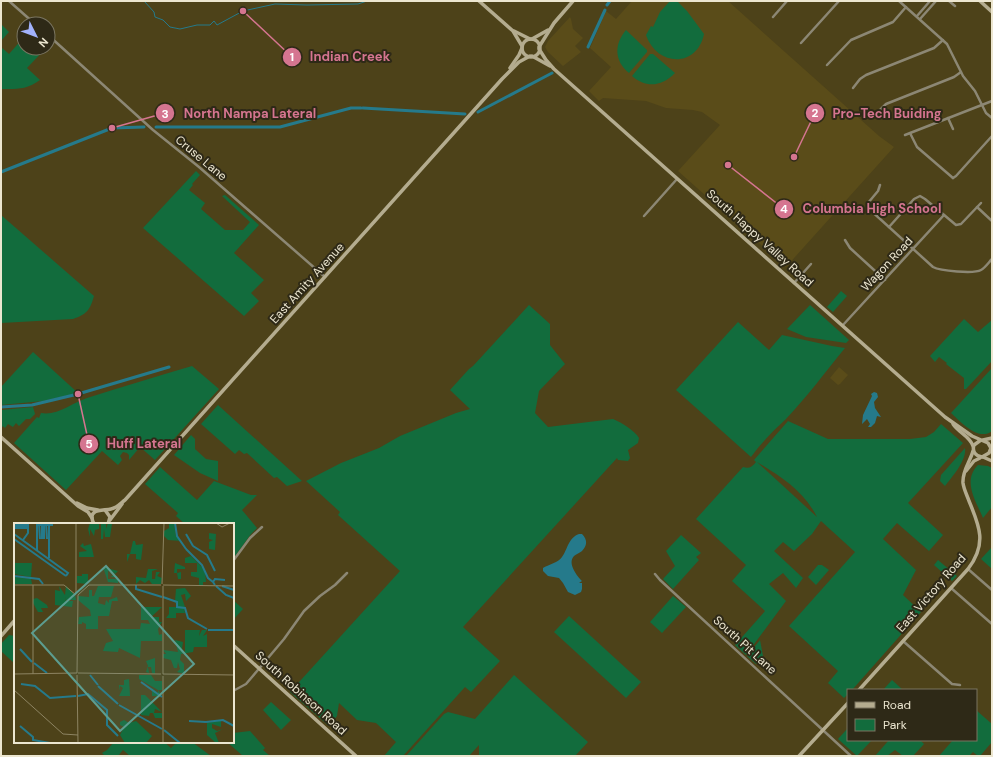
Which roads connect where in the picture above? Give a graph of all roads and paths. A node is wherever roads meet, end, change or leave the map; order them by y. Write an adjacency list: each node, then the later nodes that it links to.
1 (9, 1): 14 (street)
2 (479, 1): 19 (main road)
3 (573, 1): 18 (main road)
4 (787, 1): 16 (street)
5 (838, 1): 23 (street)
6 (899, 1): 12 (street)
7 (930, 1): 15 (street)
8 (936, 1): 17 (street)
9 (949, 1): 11 (street)
10 (980, 1): 13 (main road)
11 (955, 6)
12 (906, 7): 15 (street); 27 (street)
13 (992, 10)
14 (26, 16)
15 (916, 16): 17 (street)
16 (773, 17)
17 (920, 19): 21 (street)
18 (549, 30): 20 (main road); 25 (main road)
19 (513, 31): 20 (main road); 24 (main road)
20 (531, 39): 24 (main road); 25 (main road)
21 (943, 40): 29 (street); 31 (street)
22 (56, 42): 53 (street, Cruse Lane)
23 (801, 43)
24 (522, 47): 26 (main road); 30 (main road, East Amity Avenue)
25 (539, 48): 26 (main road); 28 (main road, South Happy Valley Road)
26 (531, 56): 28 (main road, South Happy Valley Road); 30 (main road, East Amity Avenue)
27 (827, 65)
28 (554, 69): 41 (main road, South Happy Valley Road)
29 (961, 72): 33 (street); 34 (street)
30 (502, 79): 53 (main road, East Amity Avenue)
31 (853, 88)
32 (992, 101): 33 (street)
33 (982, 104): 35 (street); 36 (street)
34 (878, 111)
35 (948, 118): 37 (street); 38 (street)
36 (992, 118)
37 (953, 129)
38 (910, 133): 39 (street); 40 (street)
39 (906, 135)
40 (992, 136)
41 (678, 179): 46 (street); 55 (main road, South Happy Valley Road)
42 (880, 185): 48 (street)
43 (981, 203): 44 (street)
44 (977, 207): 45 (street); 47 (street)
45 (944, 215): 48 (street); 50 (street, Wagon Road)
46 (644, 216)
47 (992, 221)
48 (889, 227): 50 (street)
49 (845, 240): 54 (street)
50 (913, 249): 51 (street); 54 (street, Wagon Road)
51 (992, 259)
52 (811, 264): 55 (street)
53 (325, 277): 66 (main road, East Amity Avenue)
54 (885, 280): 56 (street, Wagon Road)
55 (794, 282): 56 (main road, South Happy Valley Road)
56 (842, 325): 57 (main road, South Happy Valley Road)
57 (952, 422): 60 (main road); 61 (main road)
58 (1, 437): 67 (main road)
59 (992, 438): 60 (main road)
60 (982, 440): 61 (main road); 62 (main road)
61 (973, 449): 63 (main road); 65 (main road, East Victory Road)
62 (991, 450): 63 (main road)
63 (982, 457): 64 (main road); 65 (main road)
64 (992, 461)
65 (964, 473): 74 (main road, East Victory Road)
66 (125, 500): 69 (main road, East Amity Avenue); 71 (main road, East Amity Avenue)
67 (74, 502): 68 (main road); 70 (main road)
68 (99, 510): 69 (main road); 70 (main road)
69 (105, 510): 71 (main road)
70 (93, 521)
71 (109, 522)
72 (262, 526): 73 (street)
73 (234, 560)
74 (968, 569): 77 (main road, East Victory Road); 78 (street)
75 (347, 573): 84 (street)
76 (655, 574): 89 (street, South Pit Lane)
77 (951, 588): 80 (street); 82 (main road, East Victory Road)
78 (992, 590)
79 (14, 621): 81 (main road)
80 (992, 624)
81 (1, 636)
82 (903, 641): 85 (street); 86 (main road, East Victory Road)
83 (234, 646): 84 (main road, South Robinson Road)
84 (259, 669): 87 (street); 90 (main road, South Robinson Road)
85 (960, 685)
86 (860, 689)
87 (234, 690)
88 (847, 703): 89 (main road)
89 (824, 730): 91 (main road); 92 (street, South Pit Lane)
90 (356, 756)
91 (799, 756)
92 (851, 756)

